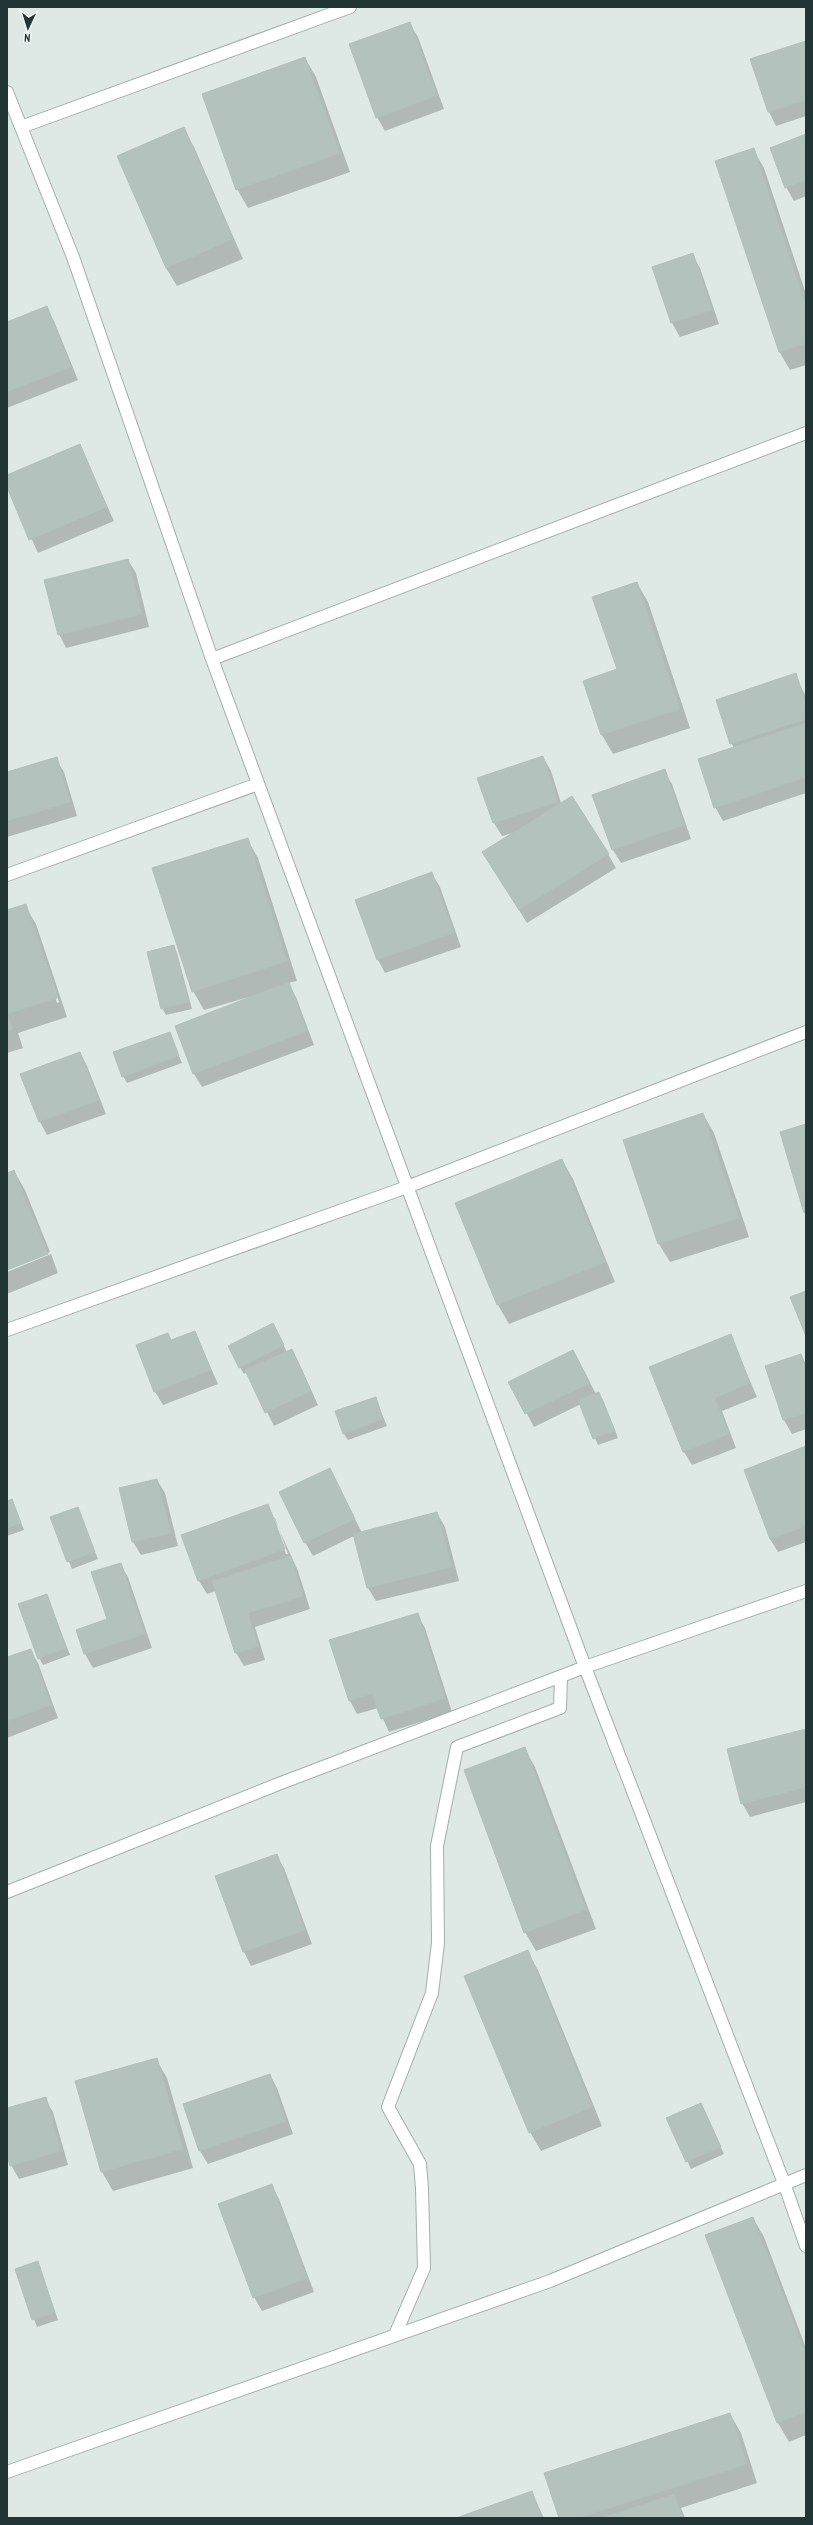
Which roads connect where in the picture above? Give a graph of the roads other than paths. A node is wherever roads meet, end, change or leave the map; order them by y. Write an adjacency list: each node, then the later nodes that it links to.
1 (350, 7): 3 (street)
2 (7, 92): 3 (street)
3 (21, 127): 5 (street)
4 (806, 433): 5 (street)
5 (212, 659): 6 (street)
6 (258, 784): 7 (street); 9 (street)
7 (7, 875)
8 (806, 1032): 9 (street)
9 (407, 1187): 10 (street); 12 (street)
10 (7, 1330)
11 (806, 1591): 12 (street)
12 (585, 1667): 13 (street); 16 (street)
13 (561, 1677): 14 (street); 18 (street)
14 (7, 1892)
15 (806, 2175): 16 (street)
16 (784, 2183): 17 (street); 18 (street)
17 (806, 2246)
18 (395, 2335): 19 (street)
19 (7, 2472)

